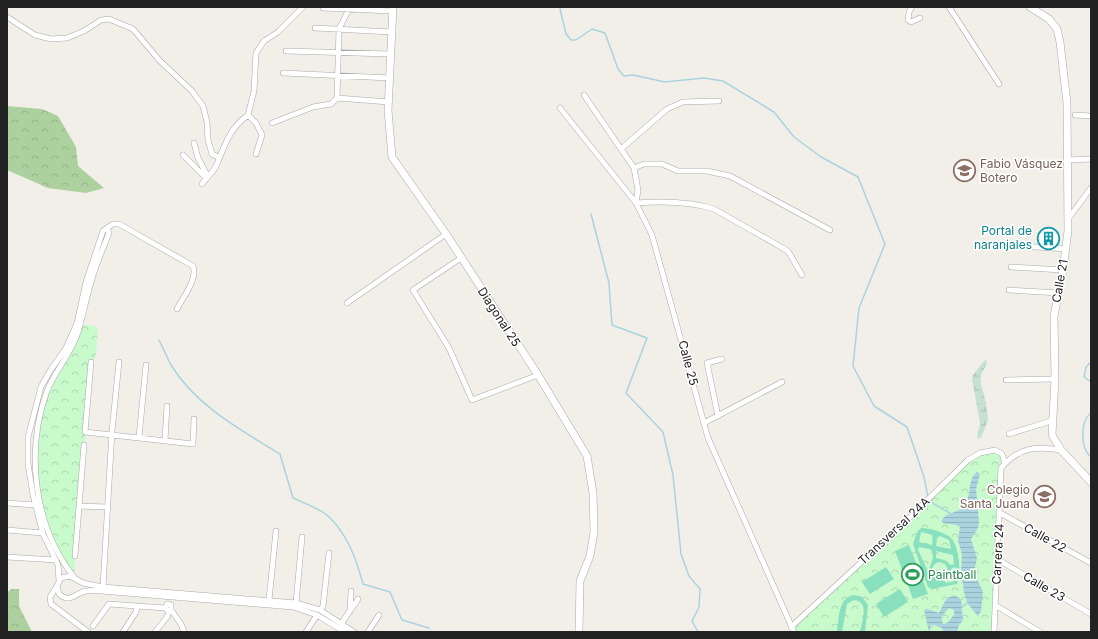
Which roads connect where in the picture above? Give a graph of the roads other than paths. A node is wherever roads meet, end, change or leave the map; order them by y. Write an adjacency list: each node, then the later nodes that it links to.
1 (303, 7): 25 (street)
2 (912, 7): 9 (street)
3 (949, 7): 19 (street)
4 (1030, 7): 35 (street, Calle 21)
5 (323, 8): 6 (street)
6 (350, 8): 7 (street); 11 (street)
7 (393, 9): 12 (street, Diagonal 25)
8 (7, 17): 33 (street)
9 (920, 18)
10 (315, 28): 11 (street)
11 (339, 29): 12 (street); 14 (street)
12 (392, 32): 15 (street, Diagonal 25)
13 (286, 51): 14 (street)
14 (338, 52): 15 (street); 17 (street)
15 (390, 54): 18 (street, Diagonal 25)
16 (283, 73): 17 (street)
17 (338, 75): 18 (street); 21 (street)
18 (390, 78): 23 (street, Diagonal 25)
19 (999, 84)
20 (584, 95): 30 (street)
21 (337, 98): 23 (street); 28 (street)
22 (720, 101): 30 (street)
23 (389, 102): 44 (street, Diagonal 25)
24 (560, 108): 40 (street, Calle 25)
25 (248, 115): 31 (street); 33 (street)
26 (1074, 115): 27 (street)
27 (1091, 116)
28 (272, 123)
29 (194, 142): 37 (street)
30 (621, 149): 36 (street)
31 (256, 154)
32 (183, 155): 37 (street)
33 (218, 157): 37 (street)
34 (1091, 159): 35 (street)
35 (1068, 160): 41 (street, Calle 21)
36 (634, 168): 40 (street); 43 (street)
37 (207, 178): 38 (street)
38 (202, 184)
39 (1091, 188): 41 (street)
40 (636, 204): 50 (street); 69 (street, Calle 25)
41 (1068, 220): 46 (street, Calle 21)
42 (107, 228): 54 (street); 59 (street); 60 (street)
43 (830, 230)
44 (446, 234): 47 (street, Diagonal 25); 53 (street)
45 (1021, 246): 46 (street)
46 (1066, 248): 49 (street, Calle 21)
47 (461, 258): 61 (street, Diagonal 25); 61 (street)
48 (1011, 266): 49 (street)
49 (1063, 270): 52 (street, Calle 21)
50 (802, 275)
51 (1009, 290): 52 (street)
52 (1059, 293): 62 (street, Calle 21)
53 (347, 304)
54 (177, 309)
55 (722, 359): 66 (street)
56 (92, 362): 73 (street)
57 (120, 362): 73 (street)
58 (146, 365): 74 (street)
59 (50, 371): 60 (street); 70 (street)
60 (57, 372): 71 (street)
61 (538, 375): 122 (street, Diagonal 25)
62 (1054, 379): 63 (street); 68 (street, Calle 21)
63 (1006, 380)
64 (782, 382): 66 (street)
65 (167, 406): 75 (street)
66 (718, 416): 69 (street)
67 (194, 419): 75 (street)
68 (1051, 421): 72 (street); 77 (street, Calle 21)
69 (704, 423): 113 (street, Calle 25)
70 (30, 432): 71 (street); 81 (street)
71 (37, 433): 95 (street)
72 (1009, 434)
73 (112, 435): 74 (street); 83 (street)
74 (138, 437): 75 (street)
75 (165, 440)
76 (84, 445): 82 (street)
77 (1061, 450): 78 (street); 79 (street, Calle 21)
78 (1005, 463): 84 (street, Carrera 24); 113 (street, Transversal 24A)
79 (1091, 482)
80 (7, 503): 81 (street)
81 (35, 505): 87 (street)
82 (80, 506): 83 (street); 90 (street)
83 (107, 507): 97 (street)
84 (1000, 513): 92 (street, Carrera 24); 94 (street, Calle 22)
85 (7, 530): 87 (street)
86 (276, 531): 102 (street)
87 (43, 533): 93 (street)
88 (302, 537): 103 (street)
89 (329, 553): 108 (street)
90 (75, 556)
91 (7, 557): 93 (street)
92 (997, 559): 104 (street, Carrera 24); 109 (street, Calle 23)
93 (56, 560): 96 (street)
94 (1091, 563)
95 (75, 578): 96 (street); 97 (street); 99 (street)
96 (58, 583): 99 (street); 114 (street)
97 (103, 587): 102 (street)
98 (351, 591): 107 (street)
99 (78, 595): 100 (street)
100 (168, 597): 106 (street); 108 (street)
101 (358, 599): 107 (street)
102 (269, 600): 103 (street)
103 (296, 602): 108 (street)
104 (995, 605): 123 (street, Carrera 24); 124 (street)
105 (137, 606): 106 (street); 111 (street); 115 (street)
106 (168, 608): 116 (street); 117 (street)
107 (350, 612): 112 (street)
108 (318, 613): 112 (street); 118 (street)
109 (1091, 614)
110 (379, 615): 121 (street)
111 (93, 626)
112 (339, 628): 119 (street); 120 (street)
113 (793, 629)
114 (88, 632)
115 (123, 632)
116 (155, 632)
117 (184, 632)
118 (306, 632)
119 (344, 632)
120 (354, 632)
121 (368, 632)
122 (579, 632)
123 (994, 632)
124 (1040, 632)

